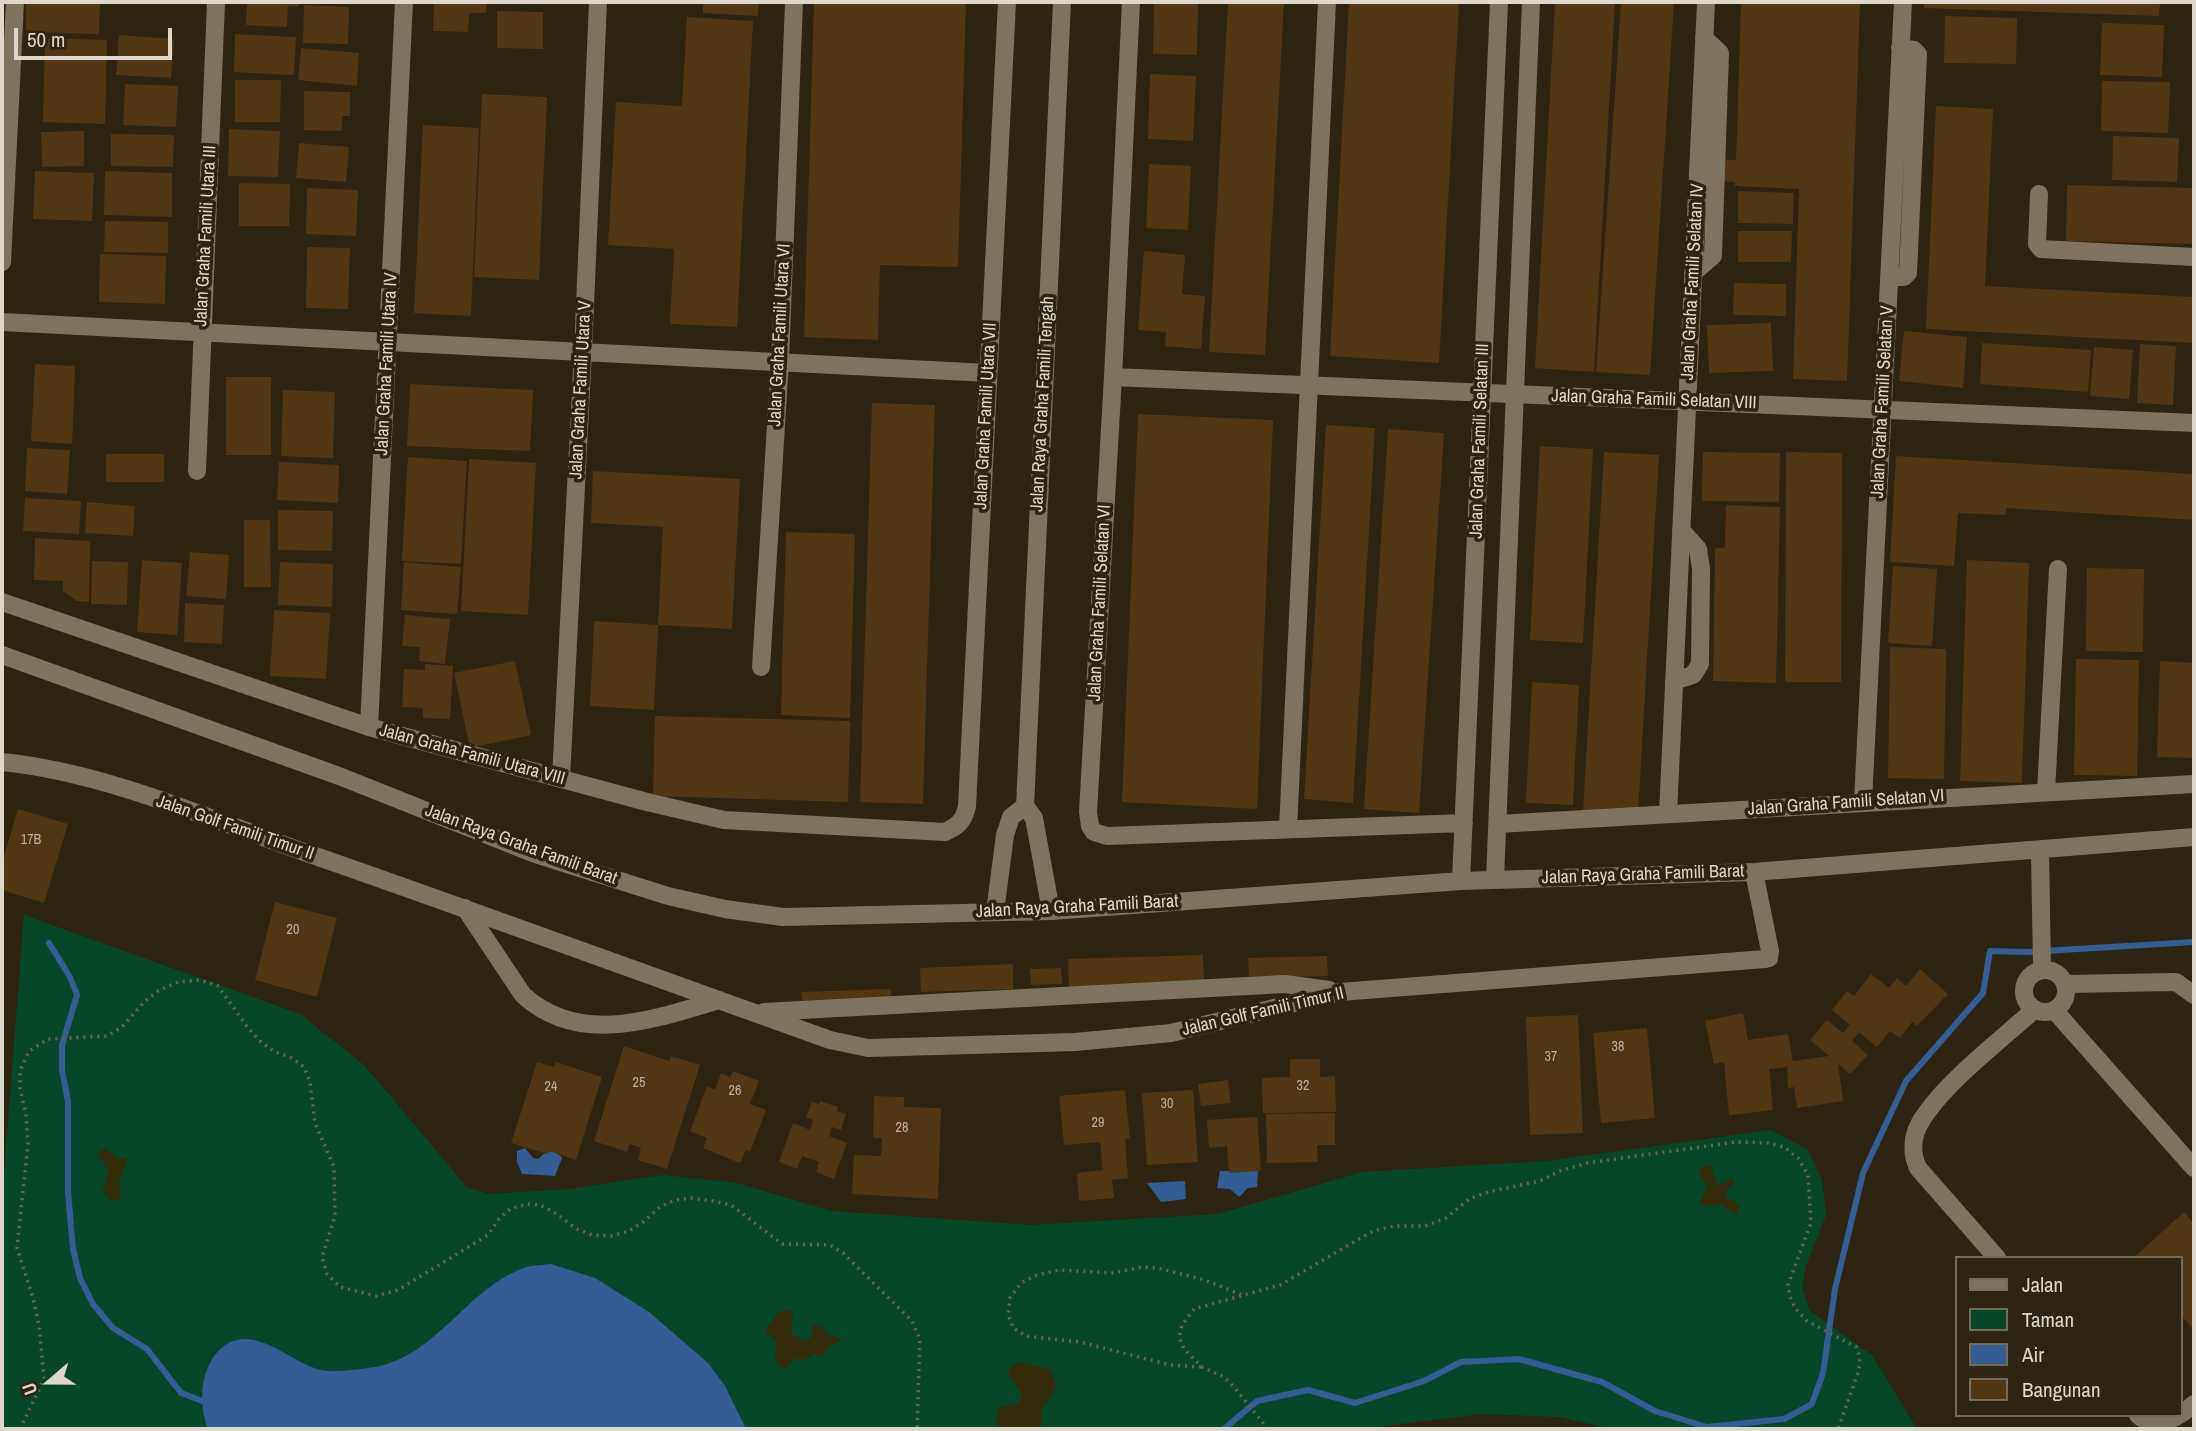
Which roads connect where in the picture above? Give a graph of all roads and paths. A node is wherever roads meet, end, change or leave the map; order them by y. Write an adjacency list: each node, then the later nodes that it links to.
1 (15, 2): 16 (street)
2 (216, 2): 18 (street, Jalan Graha Famili Utara III)
3 (404, 2): 19 (street, Jalan Graha Famili Utara IV)
4 (598, 2): 20 (street, Jalan Graha Famili Utara V)
5 (794, 2): 21 (street, Jalan Graha Famili Utara VI)
6 (1007, 2): 22 (street, Jalan Graha Famili Utara VII)
7 (1062, 2): 43 (street, Jalan Raya Graha Famili Tengah)
8 (1131, 2): 23 (street, Jalan Graha Famili Selatan VI)
9 (1327, 2): 24 (street)
10 (1499, 2): 25 (street, Jalan Graha Famili Selatan III)
11 (1531, 2): 26 (street, Jalan Graha Famili Selatan III)
12 (1706, 2): 27 (street, Jalan Graha Famili Selatan IV)
13 (1903, 2): 28 (street, Jalan Graha Famili Selatan V)
14 (2039, 194): 15 (street)
15 (2194, 257)
16 (2, 262)
17 (2, 322): 18 (street)
18 (201, 333): 19 (street); 30 (street, Jalan Graha Famili Utara III)
19 (388, 342): 20 (street); 37 (street, Jalan Graha Famili Utara IV)
20 (583, 352): 21 (street); 39 (street, Jalan Graha Famili Utara V)
21 (780, 361): 22 (street); 35 (street, Jalan Graha Famili Utara VI)
22 (988, 373): 47 (street, Jalan Graha Famili Utara VII)
23 (1113, 377): 24 (street, Jalan Graha Famili Selatan VIII); 48 (street, Jalan Graha Famili Selatan VI)
24 (1309, 385): 25 (street, Jalan Graha Famili Selatan VIII); 48 (street)
25 (1482, 393): 26 (street, Jalan Graha Famili Selatan VIII); 45 (street, Jalan Graha Famili Selatan III)
26 (1515, 394): 27 (street, Jalan Graha Famili Selatan VIII); 46 (street, Jalan Graha Famili Selatan III)
27 (1687, 401): 28 (street, Jalan Graha Famili Selatan VIII); 31 (street, Jalan Graha Famili Selatan IV)
28 (1882, 410): 29 (street, Jalan Graha Famili Selatan VIII); 42 (street, Jalan Graha Famili Selatan V)
29 (2194, 423)
30 (197, 471)
31 (1681, 530): 36 (street, Jalan Graha Famili Selatan IV); 36 (street)
32 (2058, 569): 41 (street)
33 (2, 601): 37 (street, Jalan Graha Famili Utara VIII)
34 (2, 655): 56 (street, Jalan Raya Graha Famili Barat)
35 (761, 667)
36 (1674, 681): 44 (street, Jalan Graha Famili Selatan IV)
37 (369, 727): 39 (street, Jalan Graha Famili Utara VIII)
38 (2, 762): 54 (street, Jalan Golf Famili Timur II)
39 (561, 778): 47 (street, Jalan Graha Famili Utara VIII)
40 (2194, 784): 41 (street, Jalan Graha Famili Selatan VI)
41 (2046, 791): 42 (street, Jalan Graha Famili Selatan VI)
42 (1863, 802): 44 (street, Jalan Graha Famili Selatan VI)
43 (1025, 806): 55 (street, Jalan Raya Graha Famili Tengah); 56 (street)
44 (1668, 814): 46 (street, Jalan Graha Famili Selatan VI)
45 (1464, 823): 48 (street, Jalan Graha Famili Selatan VI); 53 (street, Jalan Graha Famili Selatan III)
46 (1498, 824): 52 (street, Jalan Graha Famili Selatan III)
47 (957, 827)
48 (1288, 829)
49 (2194, 837): 50 (street, Jalan Raya Graha Famili Barat)
50 (2040, 850): 51 (street, Jalan Raya Graha Famili Barat); 57 (street)
51 (1754, 872): 52 (street, Jalan Raya Graha Famili Barat); 59 (street, Jalan Golf Famili Timur II)
52 (1496, 880): 53 (street, Jalan Raya Graha Famili Barat)
53 (1461, 881): 55 (street, Jalan Raya Graha Famili Barat)
54 (465, 908): 61 (street, Jalan Golf Famili Timur II); 61 (street)
55 (1051, 911): 56 (street, Jalan Raya Graha Famili Barat)
56 (995, 912)
57 (2041, 967): 58 (street); 62 (street)
58 (2065, 984): 60 (street); 63 (street)
59 (1340, 992): 64 (street); 64 (street, Jalan Golf Famili Timur II)
60 (2194, 995)
61 (719, 1000): 64 (street, Jalan Golf Famili Timur II)
62 (2035, 1009): 63 (street); 66 (street)
63 (2054, 1010): 65 (street)
64 (753, 1012)
65 (2194, 1168)
66 (1995, 1256)
67 (1244, 1296): 68 (path); 68 (path); 74 (path)
68 (1202, 1367): 73 (path)
69 (2140, 1417): 70 (street)
70 (2177, 1417)
71 (20, 1429): 72 (path)
72 (917, 1429)
73 (1268, 1429)
74 (1838, 1429)

